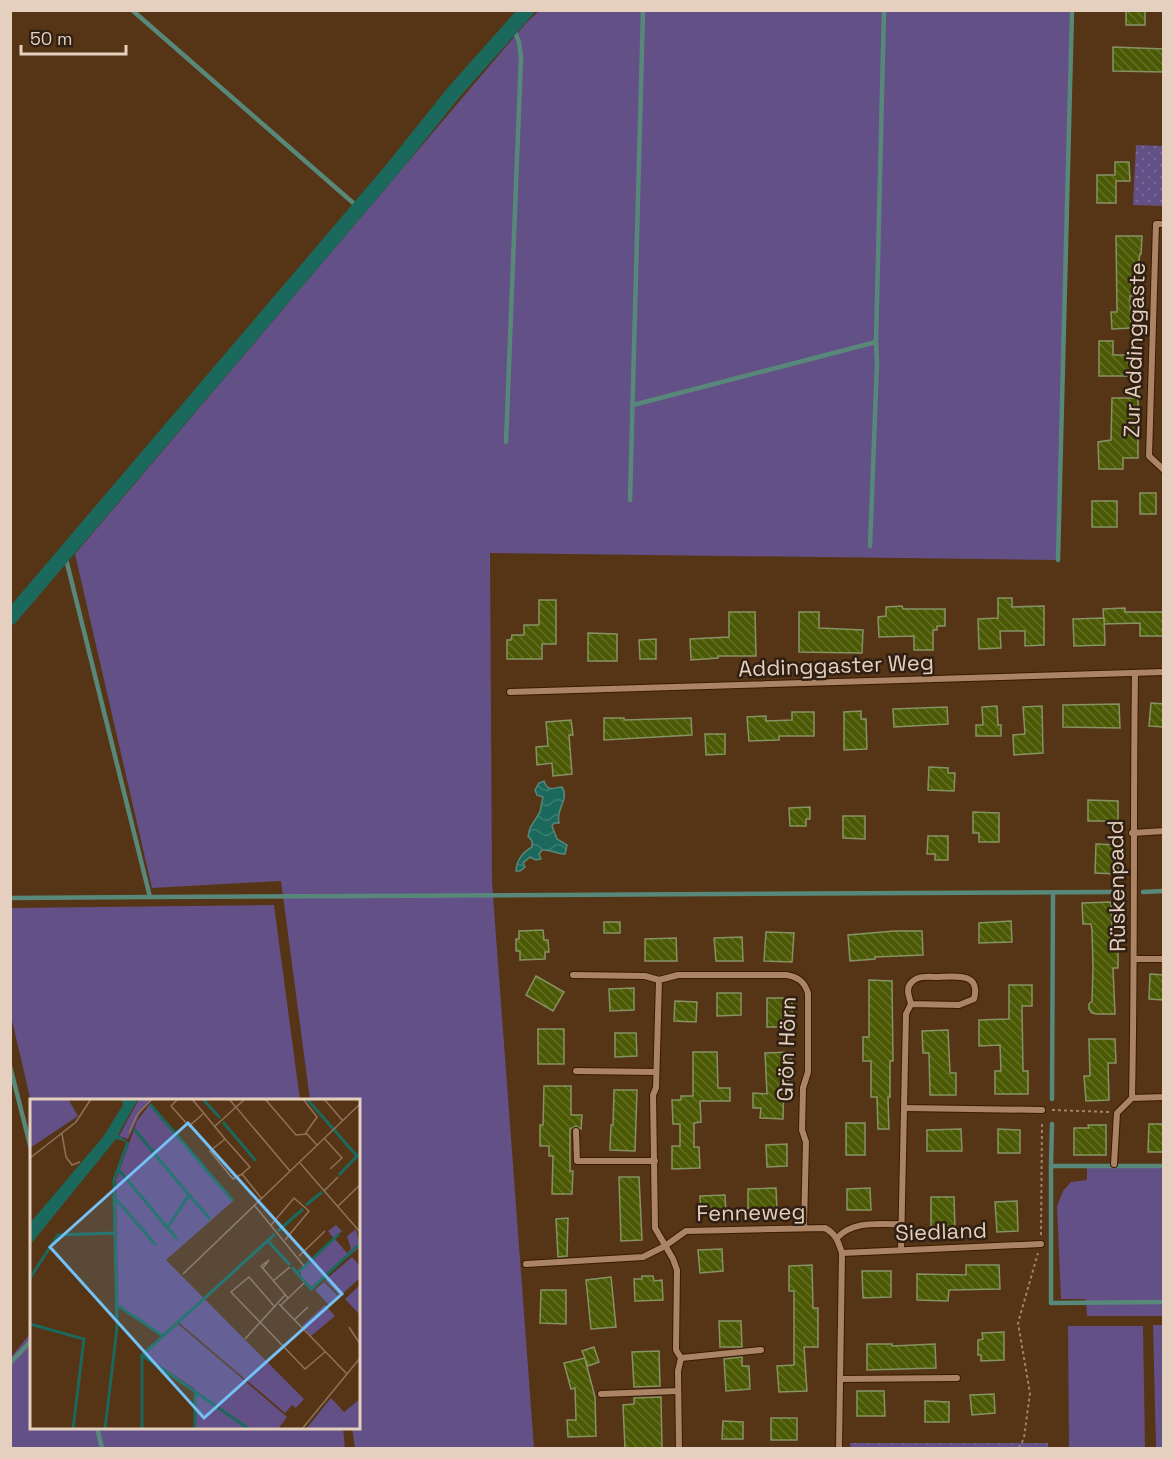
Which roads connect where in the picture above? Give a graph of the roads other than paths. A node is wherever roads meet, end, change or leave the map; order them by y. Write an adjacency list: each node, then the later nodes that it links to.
1 (1160, 224): 2 (street, Zur Addinggaste)
2 (1164, 470)
3 (1164, 672): 4 (street, Addinggaster Weg)
4 (1135, 674): 5 (street, Addinggaster Weg); 7 (street, Rüskenpadd)
5 (510, 692)
6 (1164, 831): 7 (street)
7 (1132, 833): 9 (street, Rüskenpadd)
8 (1164, 958): 9 (street)
9 (1135, 959): 16 (street, Rüskenpadd)
10 (573, 975): 11 (street, Grön Hörn)
11 (659, 980): 14 (street); 23 (street, Grön Hörn)
12 (911, 1004): 12 (street); 17 (street)
13 (576, 1071): 14 (street)
14 (656, 1072): 20 (street)
15 (1164, 1097): 16 (street)
16 (1132, 1098): 21 (street)
17 (904, 1107): 18 (street); 22 (street)
18 (1042, 1110)
19 (576, 1131): 20 (street)
20 (655, 1161): 26 (street)
21 (1114, 1164)
22 (901, 1224): 24 (street, Siedland); 27 (street)
23 (804, 1228): 24 (street, Fenneweg); 26 (street, Fenneweg)
24 (837, 1238): 28 (street)
25 (1041, 1244): 27 (street, Siedland)
26 (665, 1246): 29 (street, Fenneweg); 31 (street)
27 (901, 1250): 28 (street, Siedland)
28 (842, 1253): 33 (street)
29 (526, 1264)
30 (761, 1350): 31 (street)
31 (681, 1358): 34 (street)
32 (957, 1378): 33 (street)
33 (841, 1379): 36 (street)
34 (678, 1391): 35 (street); 37 (street)
35 (601, 1394)
36 (839, 1448)
37 (679, 1449)

